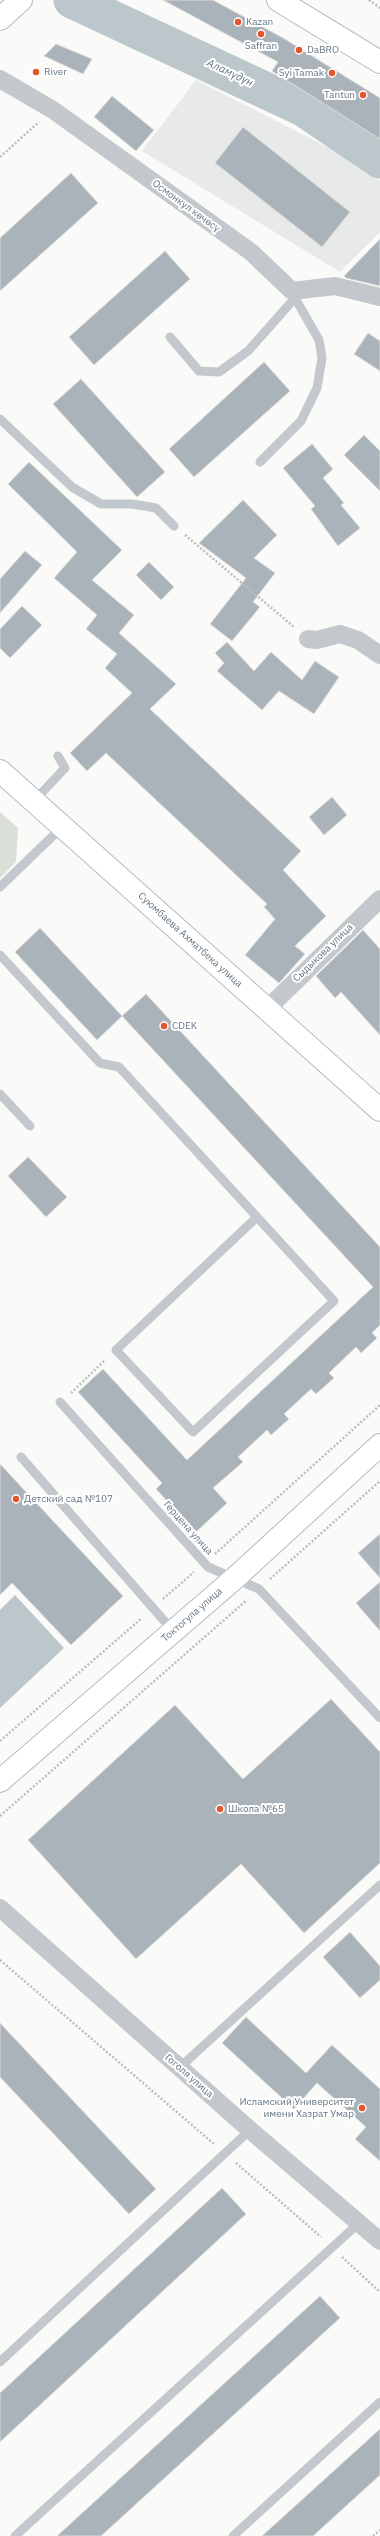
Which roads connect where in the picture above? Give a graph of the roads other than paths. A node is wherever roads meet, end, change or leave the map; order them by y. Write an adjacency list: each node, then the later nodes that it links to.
1 (21, 0): 3 (street)
2 (278, 0): 4 (street)
3 (0, 19)
4 (380, 62)
5 (0, 79): 6 (street, Осмонкул көчөсү)
6 (293, 294): 7 (street); 8 (lane); 10 (lane)
7 (380, 297)
8 (170, 337)
9 (0, 419): 11 (lane)
10 (260, 462)
11 (174, 526)
12 (308, 639): 13 (street)
13 (380, 655)
14 (58, 756): 16 (lane)
15 (0, 771): 16 (street, Суюмбаева Ахматбека улица)
16 (34, 801): 17 (street, Суюмбаева Ахматбека улица)
17 (62, 827): 18 (lane); 21 (street, Суюмбаева Ахматбека улица)
18 (0, 887)
19 (380, 899): 21 (street, Сыдыкова улица)
20 (0, 955): 25 (lane)
21 (267, 1009): 23 (street, Суюмбаева Ахматбека улица)
22 (0, 1094): 24 (lane)
23 (380, 1110)
24 (30, 1126)
25 (257, 1217): 25 (lane)
26 (60, 1402): 29 (lane, Герцена улица)
27 (380, 1445): 29 (street, Токтогула улица)
28 (21, 1457): 30 (lane)
29 (234, 1578): 30 (street, Токтогула улица); 31 (lane, Герцена улица)
30 (173, 1631): 32 (street, Токтогула улица)
31 (380, 1718)
32 (0, 1781)
33 (380, 1885): 35 (lane)
34 (0, 1908): 35 (street, Гоголя улица)
35 (179, 2068): 36 (street, Гоголя улица)
36 (250, 2130): 37 (street, Гоголя улица); 39 (lane)
37 (359, 2223): 38 (street, Гоголя улица); 41 (lane)
38 (380, 2241)
39 (0, 2362)
40 (380, 2402): 42 (lane)
41 (15, 2536)
42 (233, 2536)

